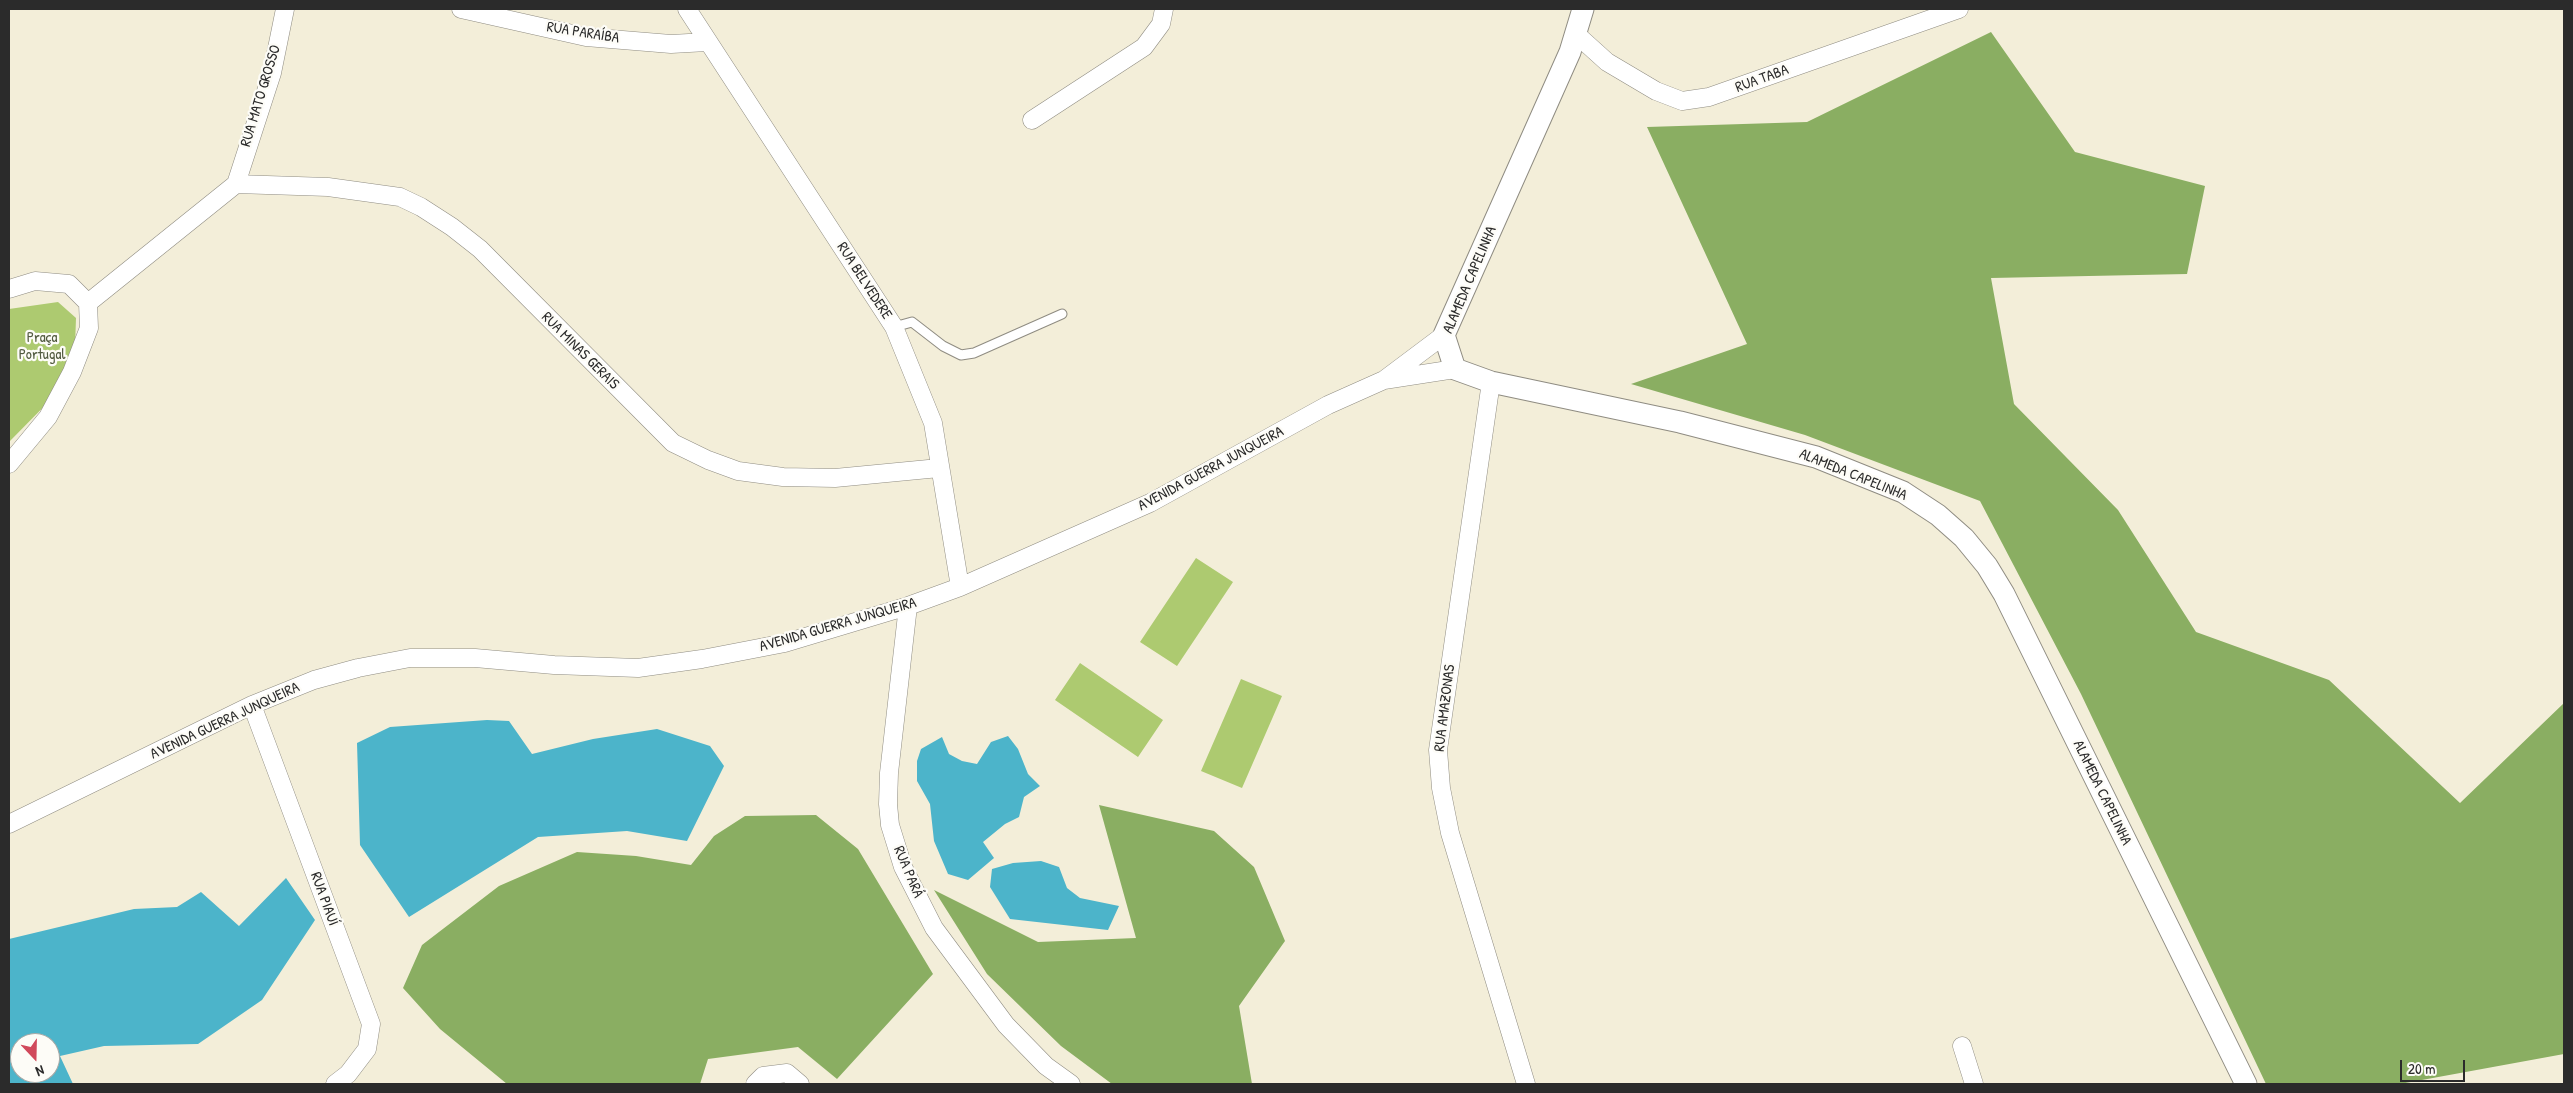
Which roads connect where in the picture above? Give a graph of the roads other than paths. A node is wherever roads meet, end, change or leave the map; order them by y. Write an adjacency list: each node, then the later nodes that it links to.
1 (285, 9): 10 (street, RUA MATO GROSSO)
2 (462, 9): 8 (street, RUA PARAÍBA)
3 (687, 9): 8 (street, RUA BELVEDERE)
4 (1164, 9): 9 (street)
5 (1583, 9): 7 (street, ALAMEDA CAPELINHA)
6 (1959, 9): 7 (street, RUA TABA)
7 (1576, 34): 15 (street, ALAMEDA CAPELINHA)
8 (707, 42): 14 (street, RUA BELVEDERE)
9 (1032, 120)
10 (236, 184): 12 (street); 20 (street, RUA MINAS GERAIS)
11 (9, 289): 12 (street)
12 (88, 303): 19 (street)
13 (1062, 314): 14 (lane)
14 (894, 327): 20 (street, RUA BELVEDERE)
15 (1444, 335): 16 (street, ALAMEDA CAPELINHA); 17 (street, AVENIDA GUERRA JUNQUEIRA)
16 (1455, 370): 17 (street, AVENIDA GUERRA JUNQUEIRA); 18 (street, ALAMEDA CAPELINHA)
17 (1384, 380): 21 (street, AVENIDA GUERRA JUNQUEIRA)
18 (1491, 382): 30 (street, RUA AMAZONAS); 32 (street, ALAMEDA CAPELINHA)
19 (9, 464)
20 (939, 468): 21 (street, RUA BELVEDERE)
21 (960, 587): 22 (street, AVENIDA GUERRA JUNQUEIRA)
22 (908, 606): 23 (street, AVENIDA GUERRA JUNQUEIRA); 29 (street, RUA PARÁ)
23 (252, 705): 24 (street, AVENIDA GUERRA JUNQUEIRA); 26 (street, RUA PIAUÍ)
24 (9, 824)
25 (1962, 1046): 31 (street)
26 (335, 1084)
27 (755, 1084): 28 (street)
28 (800, 1084)
29 (1070, 1084)
30 (1526, 1084)
31 (1974, 1084)
32 (2246, 1084)

